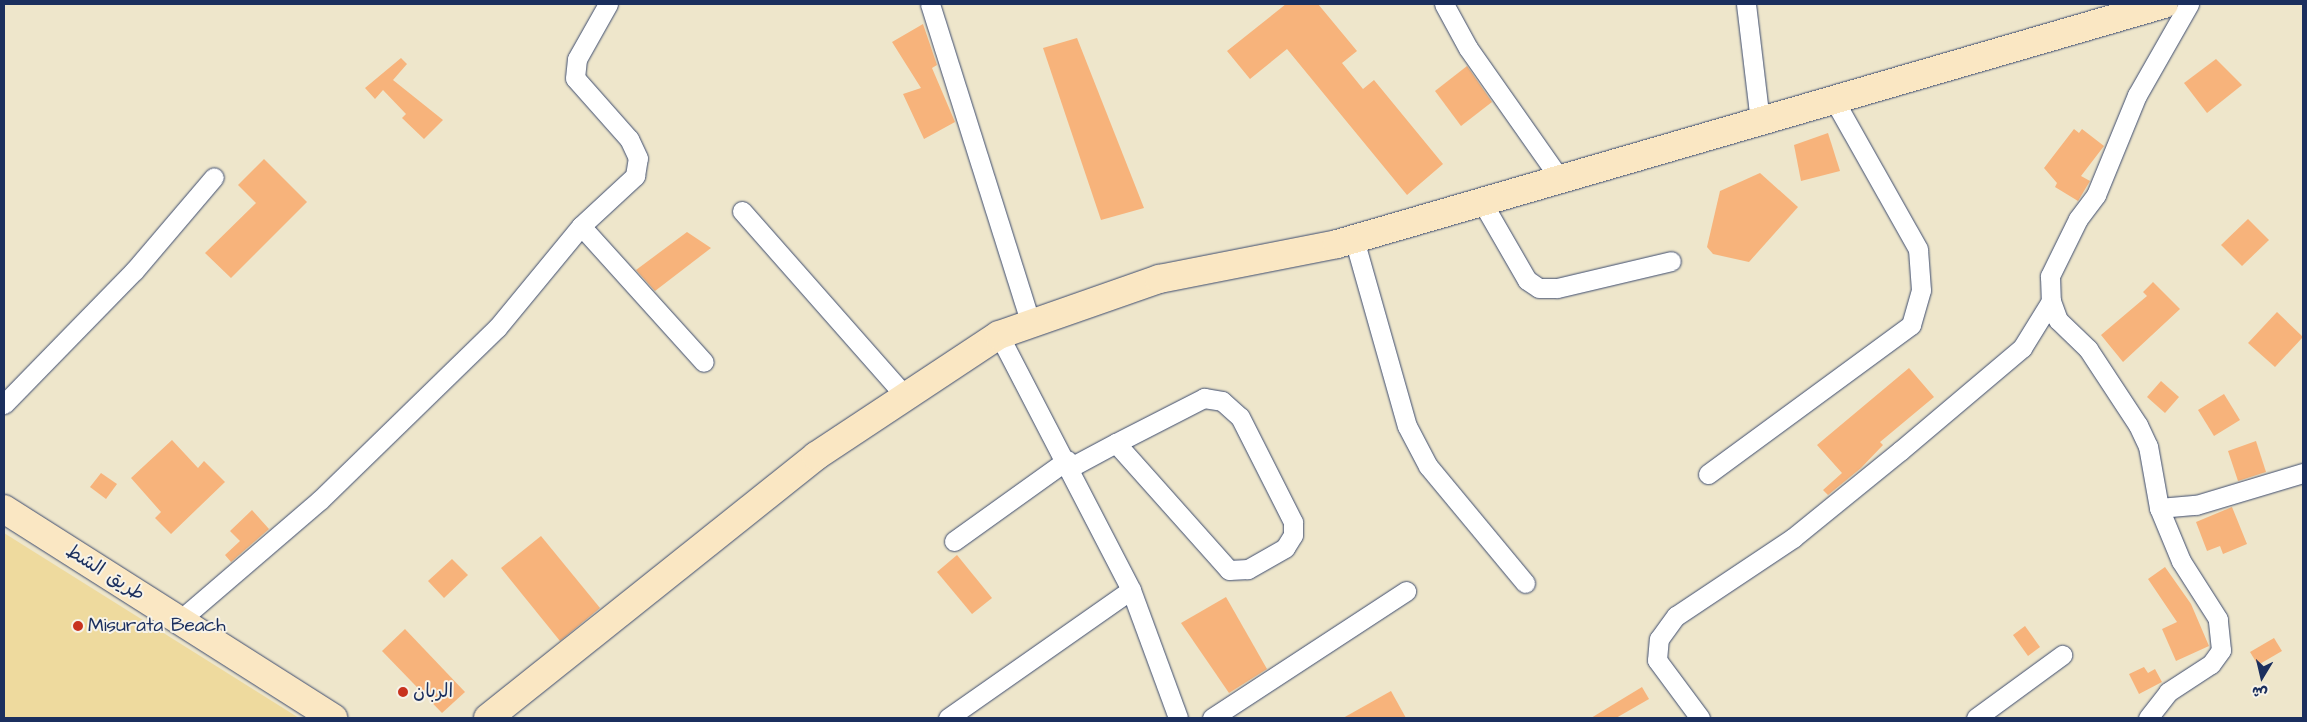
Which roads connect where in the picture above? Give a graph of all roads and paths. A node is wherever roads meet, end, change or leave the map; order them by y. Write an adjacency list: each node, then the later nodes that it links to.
1 (608, 4): 13 (street)
2 (930, 4): 17 (street)
3 (1444, 4): 10 (street)
4 (1746, 4): 8 (street)
5 (2164, 4): 7 (street)
6 (2189, 4): 16 (street)
7 (1834, 100): 8 (street); 25 (street)
8 (1760, 121): 10 (street)
9 (214, 177): 21 (street)
10 (1560, 179): 11 (street)
11 (1482, 202): 14 (street); 15 (street)
12 (742, 211): 20 (street)
13 (581, 226): 19 (street); 32 (street)
14 (1354, 239): 17 (street); 29 (street)
15 (1671, 261)
16 (2051, 301): 26 (street); 39 (street)
17 (1030, 322): 18 (street)
18 (999, 335): 20 (street); 23 (street)
19 (704, 362)
20 (904, 395): 35 (street)
21 (4, 404)
22 (1116, 443): 22 (street); 23 (street)
23 (1069, 463): 28 (street); 30 (street)
24 (2303, 473): 26 (street)
25 (1708, 474)
26 (2159, 508): 41 (street)
27 (4, 509): 32 (street, طريق الشط)
28 (954, 541)
29 (1525, 583)
30 (1131, 590): 36 (street); 37 (street)
31 (1406, 591): 38 (street)
32 (180, 620): 34 (street, طريق الشط)
33 (2062, 655): 40 (street)
34 (333, 718)
35 (488, 718)
36 (948, 718)
37 (1178, 718)
38 (1212, 718)
39 (1700, 718)
40 (1976, 718)
41 (2148, 718)

